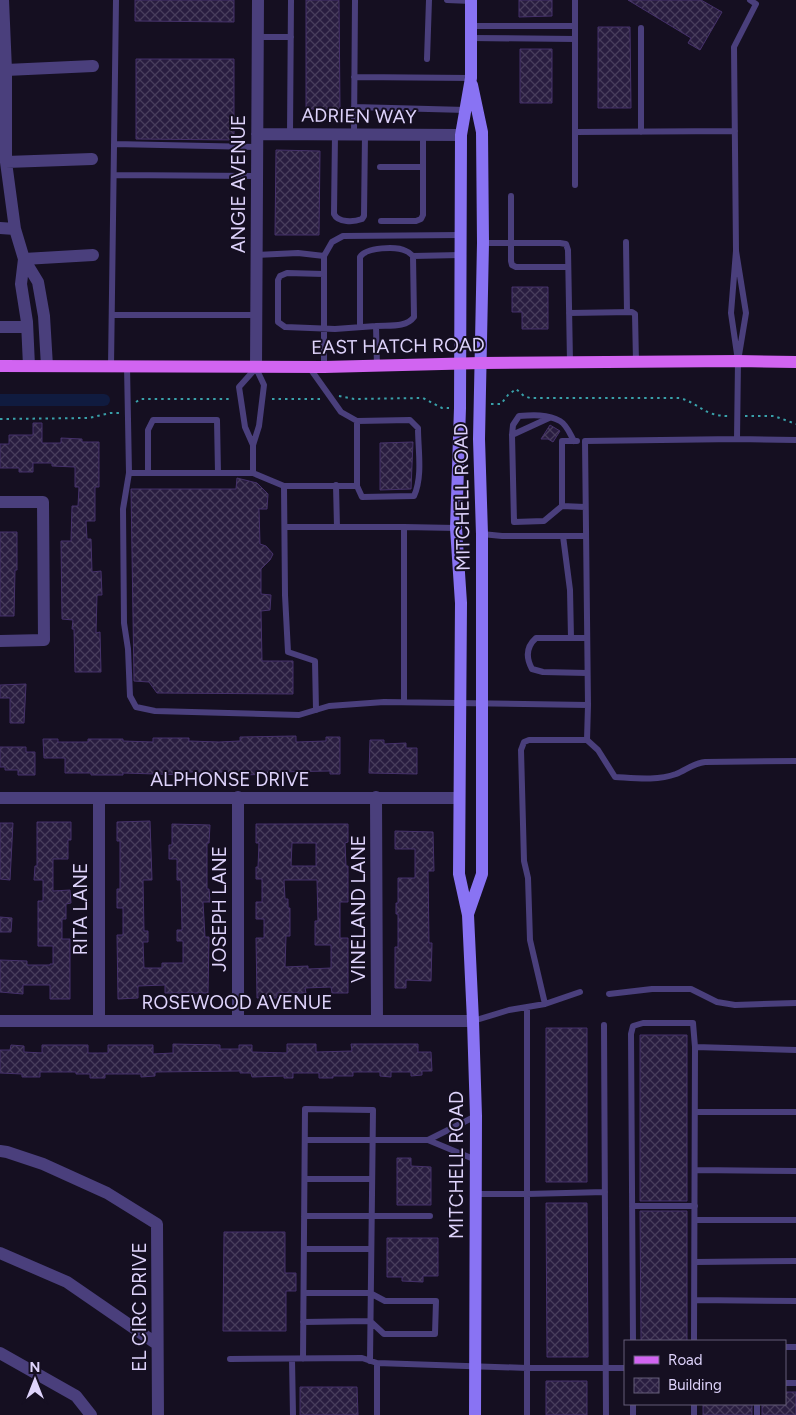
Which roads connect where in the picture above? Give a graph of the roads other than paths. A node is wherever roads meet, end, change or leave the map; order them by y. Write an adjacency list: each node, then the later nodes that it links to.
1 (3, 0): 19 (street)
2 (116, 0): 33 (lane)
3 (258, 0): 14 (street, ANGIE AVENUE)
4 (291, 0): 15 (lane)
5 (355, 0): 20 (lane)
6 (429, 0): 17 (lane)
7 (447, 0): 8 (lane)
8 (471, 0): 13 (main road, MITCHELL ROAD)
9 (574, 0): 11 (lane)
10 (750, 0): 24 (lane)
11 (575, 26): 13 (lane); 16 (lane)
12 (641, 28): 26 (lane)
13 (471, 32): 16 (lane); 21 (main road, MITCHELL ROAD)
14 (258, 37): 15 (lane); 32 (street, ANGIE AVENUE)
15 (291, 37): 27 (lane)
16 (575, 39): 25 (lane)
17 (427, 59)
18 (94, 66): 19 (street)
19 (6, 70): 35 (street)
20 (354, 77): 21 (lane); 22 (lane)
21 (471, 78): 23 (main road, MITCHELL ROAD); 47 (main road, MITCHELL ROAD)
22 (354, 107): 23 (lane); 29 (lane)
23 (466, 110): 31 (main road, MITCHELL ROAD)
24 (735, 131): 26 (lane); 49 (lane)
25 (575, 132): 26 (lane); 40 (lane)
26 (641, 132)
27 (290, 134): 28 (street, ADRIEN WAY); 32 (street, ADRIEN WAY)
28 (335, 134): 29 (street, ADRIEN WAY); 29 (lane)
29 (360, 134): 30 (street, ADRIEN WAY)
30 (423, 135): 31 (street, ADRIEN WAY); 37 (lane)
31 (462, 135): 45 (main road, MITCHELL ROAD)
32 (257, 140): 33 (lane); 39 (street, ANGIE AVENUE)
33 (114, 144): 38 (lane)
34 (92, 160): 35 (street)
35 (6, 162): 44 (street)
36 (380, 167): 37 (lane)
37 (423, 167): 42 (lane)
38 (114, 175): 39 (lane); 60 (lane)
39 (257, 176): 51 (street, ANGIE AVENUE)
40 (575, 185)
41 (511, 196): 48 (lane)
42 (381, 221)
43 (0, 228): 44 (street)
44 (15, 229): 55 (street)
45 (460, 235): 52 (lane); 54 (main road, MITCHELL ROAD)
46 (626, 242): 59 (lane)
47 (483, 243): 48 (lane); 71 (main road, MITCHELL ROAD)
48 (510, 243): 56 (lane); 56 (lane)
49 (736, 251): 67 (lane); 67 (lane)
50 (94, 255): 55 (street)
51 (256, 255): 52 (lane); 61 (street, ANGIE AVENUE)
52 (324, 256): 57 (lane)
53 (413, 256): 54 (lane); 62 (lane); 63 (lane)
54 (460, 256): 72 (main road, MITCHELL ROAD)
55 (24, 259): 65 (street); 75 (street)
56 (568, 267): 58 (lane)
57 (324, 274): 66 (lane); 66 (lane)
58 (569, 312): 59 (lane); 68 (lane)
59 (627, 312): 69 (lane)
60 (112, 314): 61 (lane); 76 (lane)
61 (256, 315): 81 (street, ANGIE AVENUE)
62 (360, 326): 63 (lane); 66 (lane)
63 (376, 326): 78 (lane)
64 (0, 327): 65 (street)
65 (27, 327): 74 (street)
66 (324, 328): 80 (lane)
67 (738, 361): 69 (main road, EAST HATCH ROAD); 70 (main road, EAST HATCH ROAD); 85 (lane)
68 (570, 362): 69 (main road, EAST HATCH ROAD); 71 (main road, EAST HATCH ROAD)
69 (636, 362)
70 (796, 362)
71 (481, 363): 72 (main road, EAST HATCH ROAD); 104 (main road, MITCHELL ROAD)
72 (460, 365): 78 (main road, EAST HATCH ROAD); 103 (main road, MITCHELL ROAD)
73 (0, 366): 74 (main road, EAST HATCH ROAD)
74 (29, 366): 75 (main road, EAST HATCH ROAD)
75 (47, 366): 76 (main road, EAST HATCH ROAD)
76 (111, 366): 77 (main road, EAST HATCH ROAD)
77 (127, 366): 81 (main road, EAST HATCH ROAD); 91 (lane)
78 (377, 366): 80 (main road, EAST HATCH ROAD)
79 (309, 367): 80 (main road, EAST HATCH ROAD); 81 (main road, EAST HATCH ROAD); 83 (lane)
80 (324, 367)
81 (256, 368): 89 (lane); 89 (lane)
82 (549, 418): 84 (lane); 84 (lane); 87 (lane)
83 (356, 421): 96 (lane); 96 (lane)
84 (512, 435): 98 (lane)
85 (737, 439): 86 (lane); 88 (lane)
86 (796, 440)
87 (574, 441): 88 (lane); 98 (lane)
88 (584, 441): 99 (lane)
89 (253, 445): 90 (lane)
90 (253, 472): 93 (lane); 95 (lane)
91 (128, 473): 92 (lane); 115 (lane)
92 (148, 473): 93 (lane); 93 (lane)
93 (218, 473)
94 (336, 485): 95 (lane); 96 (lane); 101 (lane)
95 (284, 486): 100 (lane)
96 (357, 486)
97 (0, 502): 109 (street)
98 (562, 506): 99 (lane)
99 (585, 507): 106 (lane)
100 (285, 527): 101 (lane); 115 (lane)
101 (337, 527): 102 (lane)
102 (404, 527): 103 (lane); 111 (lane)
103 (456, 528): 113 (main road, MITCHELL ROAD)
104 (482, 534): 105 (lane); 112 (main road, MITCHELL ROAD)
105 (563, 536): 106 (lane); 107 (lane)
106 (585, 536): 108 (lane)
107 (571, 638): 108 (lane); 110 (lane)
108 (587, 638): 110 (lane)
109 (0, 641)
110 (587, 673): 114 (lane)
111 (404, 702): 113 (lane); 115 (lane)
112 (482, 702): 113 (lane); 114 (lane); 123 (main road, MITCHELL ROAD)
113 (459, 703): 122 (main road, MITCHELL ROAD)
114 (588, 705): 116 (lane)
115 (316, 710)
116 (587, 740): 117 (lane); 127 (lane)
117 (796, 762)
118 (238, 797): 119 (street, ALPHONSE DRIVE); 121 (street, ALPHONSE DRIVE); 131 (street, JOSEPH LANE)
119 (376, 797): 122 (street, ALPHONSE DRIVE); 132 (street, VINELAND LANE)
120 (0, 798): 121 (street, ALPHONSE DRIVE)
121 (99, 798): 130 (street, RITA LANE)
122 (459, 798): 123 (main road, MITCHELL ROAD)
123 (468, 915): 133 (main road, MITCHELL ROAD)
124 (580, 992): 127 (lane)
125 (609, 994): 126 (lane)
126 (796, 1003)
127 (545, 1004): 128 (lane)
128 (527, 1007): 133 (lane); 151 (lane)
129 (0, 1021): 130 (street, ROSEWOOD AVENUE)
130 (99, 1021): 131 (street, ROSEWOOD AVENUE)
131 (238, 1021): 132 (street, ROSEWOOD AVENUE)
132 (377, 1021): 133 (street, ROSEWOOD AVENUE)
133 (473, 1021): 139 (main road, MITCHELL ROAD)
134 (604, 1025): 149 (lane)
135 (695, 1048): 136 (lane); 137 (lane); 152 (lane)
136 (796, 1050)
137 (695, 1112): 138 (lane); 145 (lane)
138 (796, 1112)
139 (476, 1116): 142 (lane); 144 (main road, MITCHELL ROAD)
140 (305, 1140): 141 (lane); 141 (lane); 147 (lane)
141 (372, 1140): 142 (lane); 148 (lane)
142 (428, 1140): 144 (lane)
143 (0, 1151): 172 (street, EL CIRC DRIVE)
144 (476, 1160): 150 (main road, MITCHELL ROAD)
145 (695, 1170): 146 (lane); 153 (lane)
146 (796, 1171)
147 (304, 1179): 148 (lane); 154 (lane)
148 (372, 1179): 155 (lane)
149 (605, 1192): 151 (lane); 181 (lane)
150 (476, 1194): 151 (lane); 179 (main road, MITCHELL ROAD)
151 (526, 1194): 180 (lane)
152 (632, 1206): 153 (lane); 170 (lane)
153 (695, 1206): 157 (lane)
154 (304, 1216): 155 (lane); 159 (lane)
155 (371, 1216): 156 (lane); 160 (lane)
156 (430, 1216)
157 (695, 1220): 158 (lane); 163 (lane)
158 (796, 1220)
159 (304, 1249): 160 (lane); 164 (lane)
160 (371, 1249): 165 (lane)
161 (0, 1253): 172 (street)
162 (796, 1261): 163 (lane)
163 (694, 1262): 166 (lane)
164 (304, 1293): 165 (lane); 169 (lane)
165 (370, 1293): 168 (lane); 168 (lane)
166 (694, 1300): 167 (lane); 171 (lane)
167 (796, 1301)
168 (370, 1321): 169 (lane); 177 (lane)
169 (303, 1322): 176 (lane)
170 (633, 1340)
171 (694, 1340)
172 (157, 1344): 184 (street, EL CIRC DRIVE)
173 (0, 1353): 183 (street)
174 (230, 1359): 175 (lane)
175 (292, 1359): 176 (lane); 185 (lane)
176 (303, 1359): 177 (lane)
177 (370, 1361): 178 (lane)
178 (377, 1364): 179 (lane); 186 (lane)
179 (476, 1366): 180 (lane); 187 (main road, MITCHELL ROAD)
180 (527, 1368): 181 (lane); 188 (lane)
181 (605, 1368): 182 (lane); 189 (lane)
182 (624, 1368)
183 (91, 1415)
184 (158, 1415)
185 (293, 1415)
186 (377, 1415)
187 (476, 1415)
188 (527, 1415)
189 (606, 1415)

